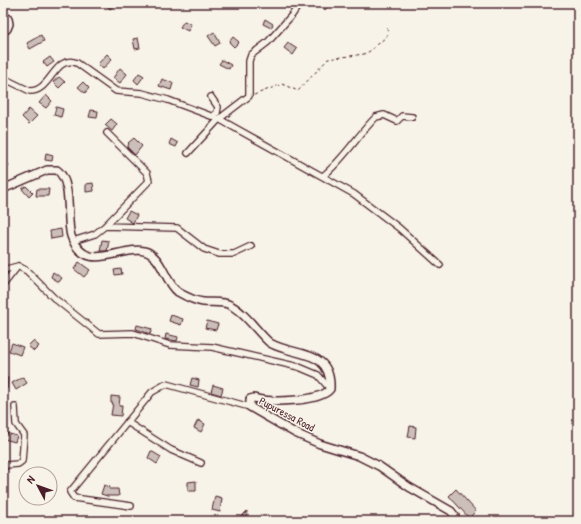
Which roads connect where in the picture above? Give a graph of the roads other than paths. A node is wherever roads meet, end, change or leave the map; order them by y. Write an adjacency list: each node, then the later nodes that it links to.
1 (301, 4): 7 (street)
2 (3, 15): 3 (main road)
3 (3, 31)
4 (3, 78): 7 (street)
5 (211, 97): 7 (street)
6 (412, 117): 10 (street)
7 (216, 118): 9 (street); 10 (street)
8 (107, 133): 12 (street)
9 (188, 153)
10 (323, 176): 15 (street)
11 (3, 189): 13 (main road)
12 (105, 226): 13 (street); 14 (street)
13 (73, 241): 19 (main road)
14 (251, 246)
15 (440, 265)
16 (18, 266): 17 (street); 18 (street); 19 (street)
17 (3, 270)
18 (3, 285)
19 (330, 389): 21 (main road, Pupuressa Road)
20 (15, 407): 24 (street)
21 (250, 407): 22 (street); 26 (main road, Pupuressa Road)
22 (127, 422): 23 (street); 25 (street)
23 (201, 463)
24 (3, 469)
25 (131, 506)
26 (455, 521)

